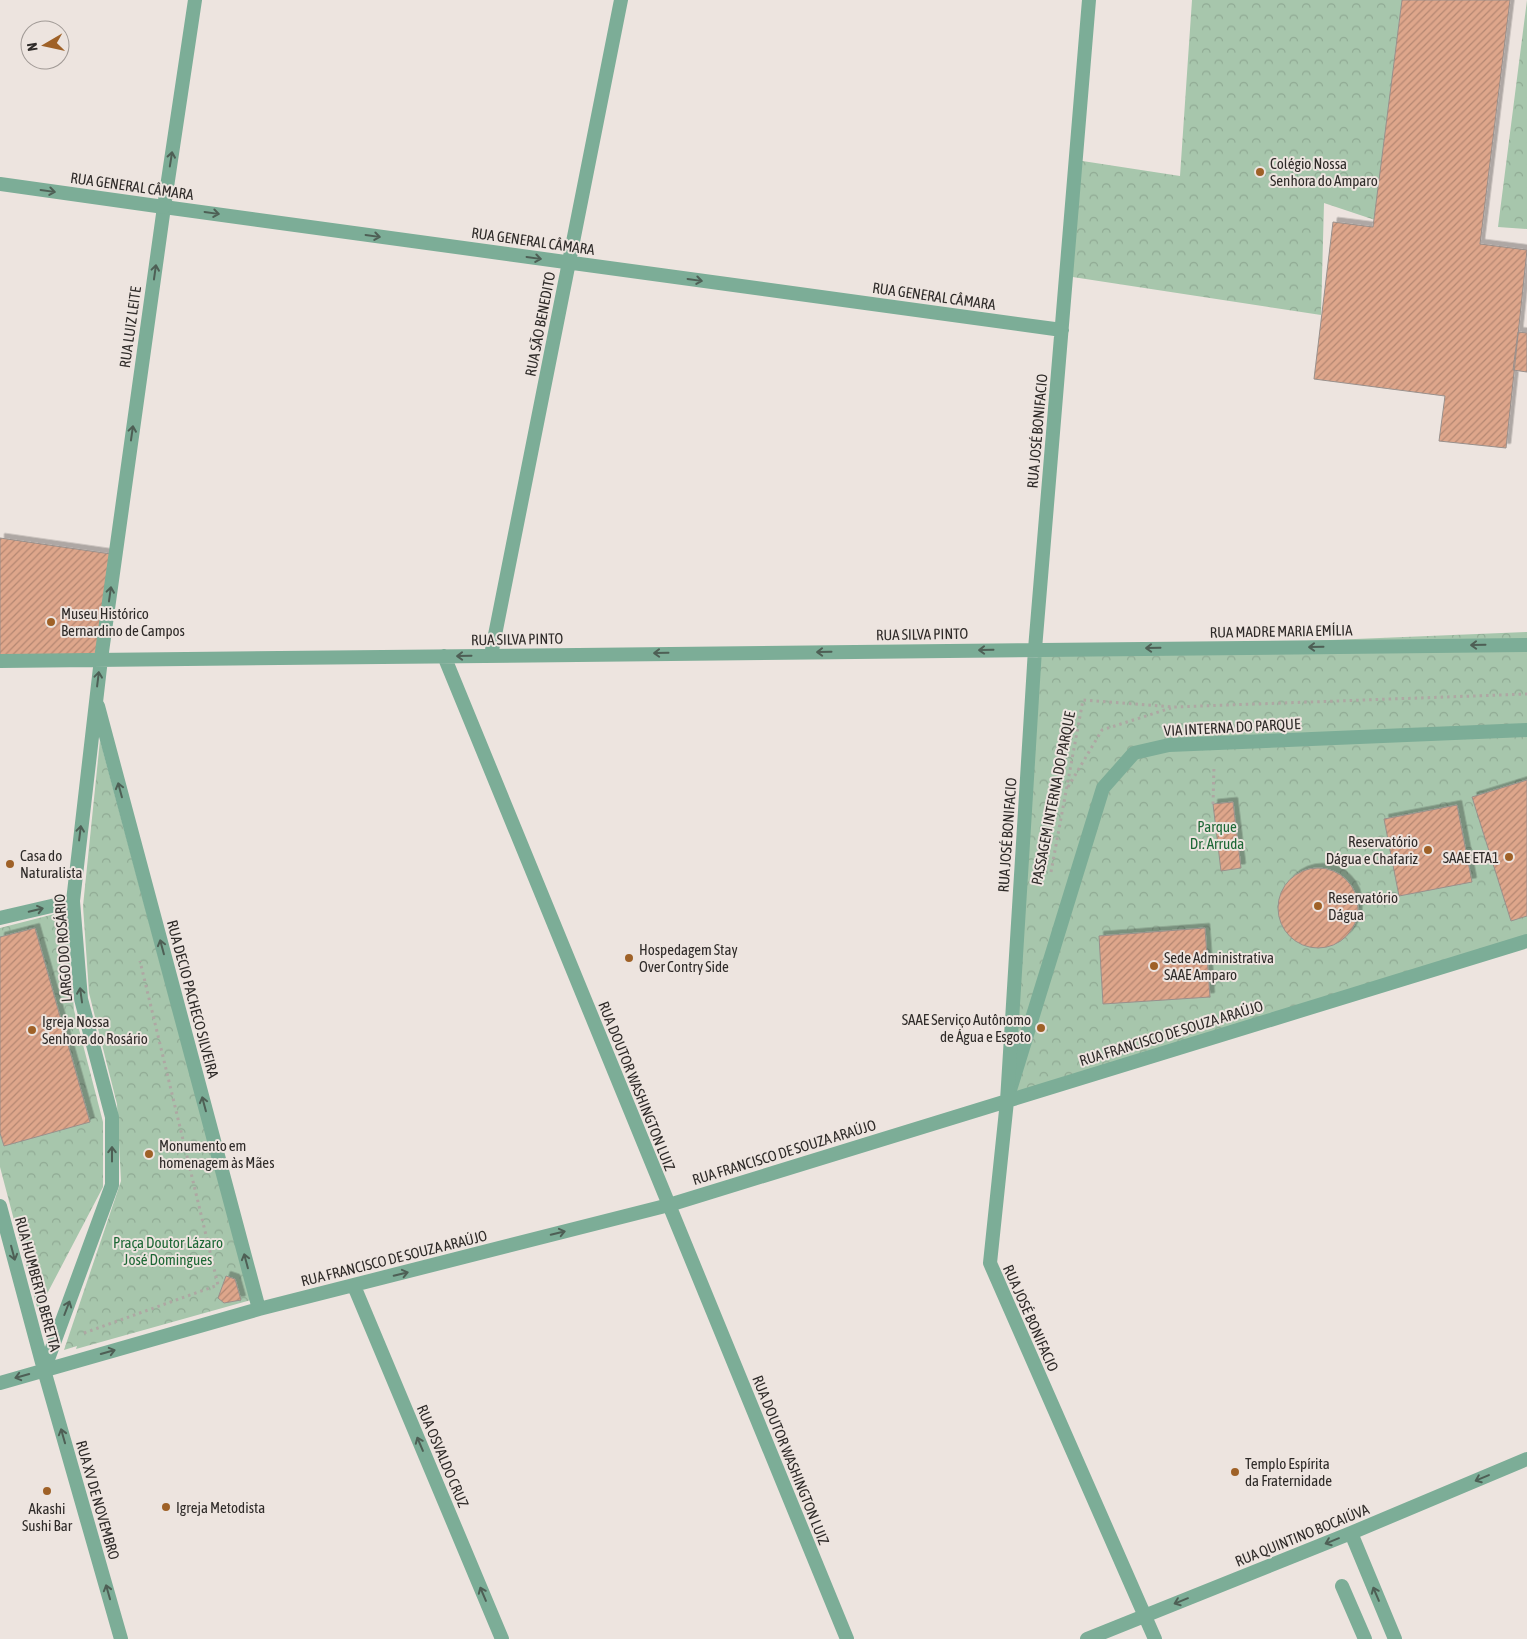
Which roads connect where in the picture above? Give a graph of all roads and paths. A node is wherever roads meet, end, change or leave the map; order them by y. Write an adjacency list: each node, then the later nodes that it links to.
1 (195, 0): 5 (street, RUA LUIZ LEITE, one-way to 1)
2 (621, 0): 6 (street, RUA SÃO BENEDITO)
3 (1090, 0): 7 (street, RUA JOSÉ BONIFACIO)
4 (0, 184): 5 (street, RUA GENERAL CÂMARA, one-way to 5)
5 (164, 207): 6 (street, RUA GENERAL CÂMARA, one-way to 6); 12 (street, RUA LUIZ LEITE, one-way to 5)
6 (568, 262): 7 (street, RUA GENERAL CÂMARA, one-way to 7); 10 (street, RUA SÃO BENEDITO)
7 (1062, 330): 9 (street, RUA JOSÉ BONIFACIO)
8 (1527, 645): 9 (street, RUA MADRE MARIA EMÍLIA, one-way to 9)
9 (1035, 650): 10 (street, RUA SILVA PINTO, one-way to 10); 26 (street, RUA JOSÉ BONIFACIO)
10 (491, 655): 11 (street, RUA SILVA PINTO, one-way to 11)
11 (444, 656): 12 (street, RUA SILVA PINTO); 27 (street, RUA DOUTOR WASHINGTON LUIZ)
12 (100, 659): 13 (street, RUA SILVA PINTO); 15 (street, LARGO DO ROSÁRIO, one-way to 12)
13 (0, 662)
14 (1527, 694): 16 (path, PASSAGEM INTERNA DO PARQUE)
15 (96, 698): 22 (street, LARGO DO ROSÁRIO, one-way to 15); 30 (street, RUA DECIO PACHECO SILVEIRA, one-way to 15)
16 (1174, 707): 19 (path); 19 (path, PASSAGEM INTERNA DO PARQUE)
17 (1527, 730): 18 (street, VIA INTERNA DO PARQUE)
18 (1214, 743): 20 (path); 26 (street, VIA INTERNA DO PARQUE)
19 (1067, 789): 21 (path, PASSAGEM INTERNA DO PARQUE)
20 (1213, 804)
21 (1050, 877)
22 (72, 901): 23 (street, one-way to 22); 31 (street, LARGO DO ROSÁRIO, one-way to 22)
23 (0, 918)
24 (1527, 941): 26 (street, RUA FRANCISCO DE SOUZA ARAÚJO)
25 (139, 956): 31 (path)
26 (1007, 1101): 27 (street, RUA FRANCISCO DE SOUZA ARAÚJO); 37 (street, RUA JOSÉ BONIFACIO)
27 (669, 1205): 29 (street, RUA FRANCISCO DE SOUZA ARAÚJO, one-way to 27); 40 (street, RUA DOUTOR WASHINGTON LUIZ)
28 (0, 1206): 32 (street, RUA HUMBERTO BERETTA, one-way to 32)
29 (354, 1286): 30 (street, RUA FRANCISCO DE SOUZA ARAÚJO); 39 (street, RUA OSVALDO CRUZ, one-way to 29)
30 (259, 1308): 32 (street, RUA FRANCISCO DE SOUZA ARAÚJO, one-way to 30)
31 (54, 1343): 32 (street, LARGO DO ROSÁRIO)
32 (44, 1370): 33 (street, RUA FRANCISCO DE SOUZA ARAÚJO, one-way to 33); 38 (street, RUA XV DE NOVEMBRO, one-way to 32)
33 (0, 1383)
34 (1527, 1459): 35 (street, RUA QUINTINO BOCAIÚVA, one-way to 35)
35 (1351, 1533): 37 (street, RUA QUINTINO BOCAIÚVA, one-way to 37); 44 (street, one-way to 35)
36 (1342, 1586): 43 (street)
37 (1144, 1615): 41 (street, RUA QUINTINO BOCAIÚVA); 42 (street, RUA JOSÉ BONIFACIO)
38 (121, 1639)
39 (502, 1639)
40 (847, 1639)
41 (1087, 1639)
42 (1155, 1639)
43 (1366, 1639)
44 (1395, 1639)

